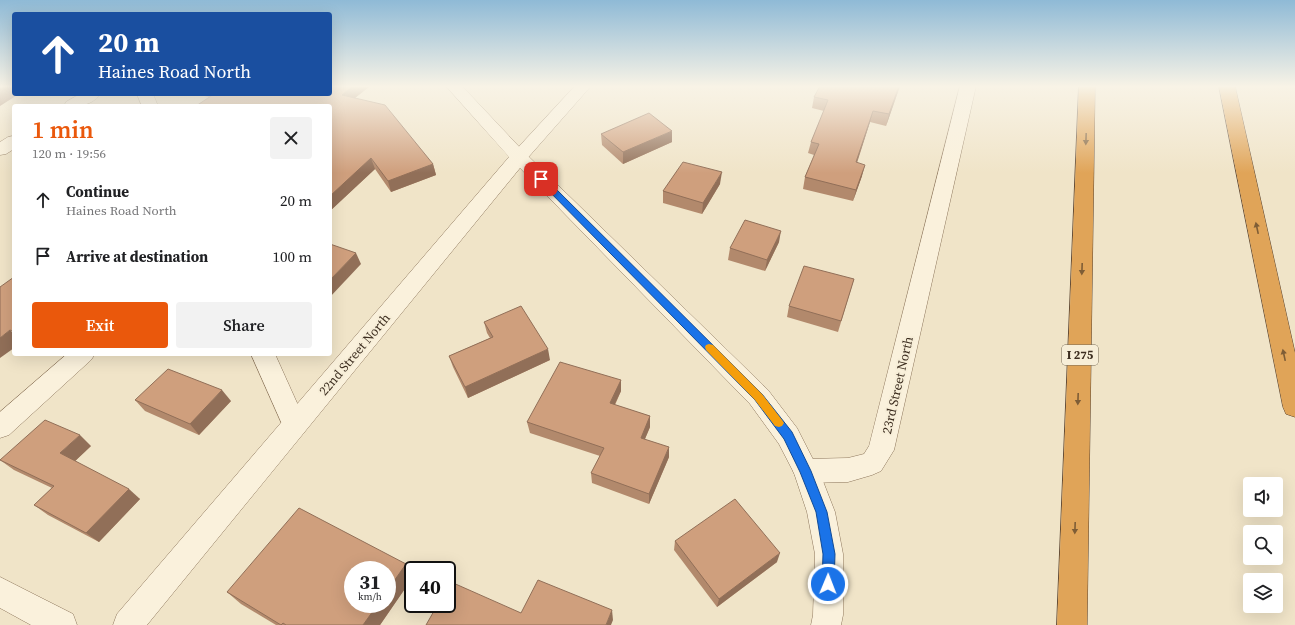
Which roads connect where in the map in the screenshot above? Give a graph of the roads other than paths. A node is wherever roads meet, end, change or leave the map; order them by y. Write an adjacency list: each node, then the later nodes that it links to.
1 (481, 115): 8 (street)
2 (557, 115): 8 (street, 22nd Street North)
3 (961, 115): 14 (street, 23rd Street North)
4 (1086, 115): 19 (highway, I 275, one-way to 19)
5 (1233, 115): 11 (highway, one-way to 5)
6 (12, 142): 7 (street)
7 (0, 150)
8 (519, 157): 12 (street, 22nd Street North); 14 (street)
9 (81, 356): 13 (street)
10 (264, 356): 12 (street)
11 (1295, 407)
12 (295, 425): 17 (street, 22nd Street North)
13 (0, 427)
14 (806, 471): 18 (street)
15 (0, 592): 16 (street)
16 (62, 625)
17 (128, 625)
18 (826, 625)
19 (1072, 625)

